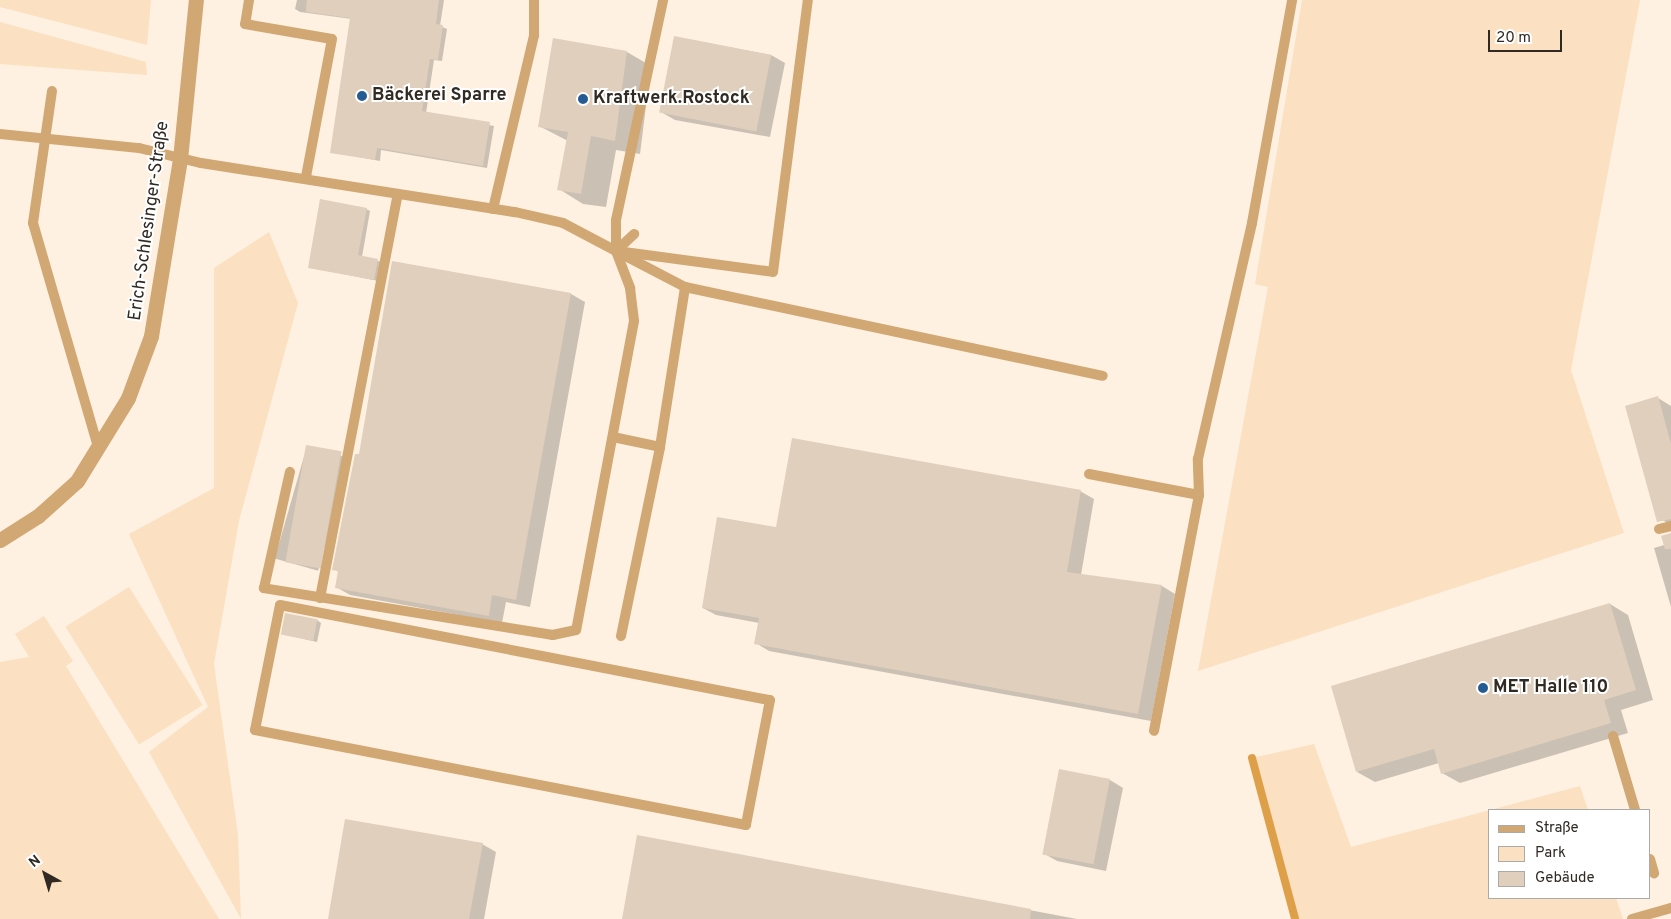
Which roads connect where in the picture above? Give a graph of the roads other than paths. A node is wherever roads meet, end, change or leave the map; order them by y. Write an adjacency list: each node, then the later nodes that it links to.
1 (196, 0): 10 (street, Erich-Schlesinger-Straße)
2 (249, 0): 11 (lane)
3 (534, 0): 13 (lane)
4 (663, 0): 15 (lane)
5 (808, 0): 15 (lane)
6 (1292, 0): 23 (lane)
7 (52, 91): 9 (lane)
8 (0, 134): 9 (lane)
9 (49, 137): 10 (lane); 20 (lane)
10 (180, 158): 11 (lane); 20 (street, Erich-Schlesinger-Straße)
11 (306, 177): 12 (lane)
12 (398, 194): 13 (lane); 27 (lane)
13 (493, 209): 15 (lane)
14 (634, 234): 15 (lane)
15 (616, 250): 16 (lane); 18 (lane)
16 (685, 287): 17 (lane); 19 (lane)
17 (1103, 376)
18 (613, 437): 19 (lane); 27 (lane)
19 (660, 447): 28 (lane)
20 (99, 451): 26 (street, Erich-Schlesinger-Straße)
21 (290, 472): 27 (lane)
22 (1089, 474): 23 (lane)
23 (1199, 495): 30 (lane)
24 (1671, 526): 25 (lane)
25 (1658, 529)
26 (0, 540)
27 (320, 598)
28 (621, 636)
29 (770, 700): 29 (lane)
30 (1154, 731)
31 (1614, 736): 32 (lane)
32 (1635, 809)
33 (1651, 862): 34 (lane)
34 (1654, 873)
35 (1671, 908): 36 (lane)
36 (1632, 919)

